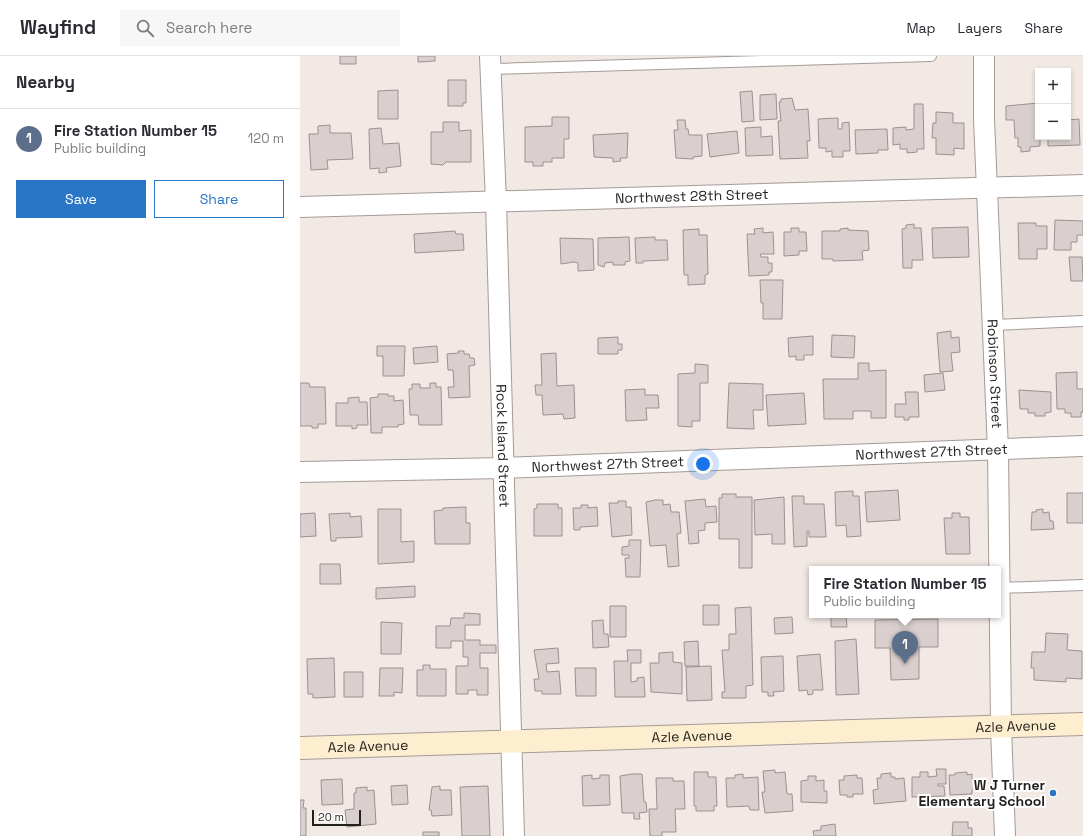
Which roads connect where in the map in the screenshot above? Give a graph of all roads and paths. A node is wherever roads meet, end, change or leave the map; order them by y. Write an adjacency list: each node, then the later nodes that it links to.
1 (931, 56): 3 (lane)
2 (984, 56): 5 (street, Robinson Street)
3 (490, 62): 6 (street, Rock Island Street)
4 (1083, 185): 5 (street, Northwest 28th Street)
5 (987, 187): 6 (street, Northwest 28th Street); 9 (street, Robinson Street)
6 (496, 202): 7 (street, Northwest 28th Street); 12 (street, Rock Island Street)
7 (300, 207)
8 (1083, 321): 9 (lane)
9 (993, 324): 11 (street, Robinson Street)
10 (1083, 446): 11 (street, Northwest 27th Street)
11 (998, 450): 12 (street, Northwest 27th Street); 14 (street, Robinson Street)
12 (504, 468): 13 (street, Northwest 27th Street); 20 (street, Rock Island Street)
13 (300, 472)
14 (999, 566)
15 (1083, 585): 16 (lane)
16 (1001, 588)
17 (999, 618): 19 (street, Robinson Street)
18 (1083, 724): 19 (main road, Azle Avenue)
19 (1000, 727): 20 (main road, Azle Avenue); 23 (street, Robinson Street)
20 (511, 742): 21 (main road, Azle Avenue); 22 (street, Rock Island Street)
21 (300, 748)
22 (514, 836)
23 (1005, 836)

